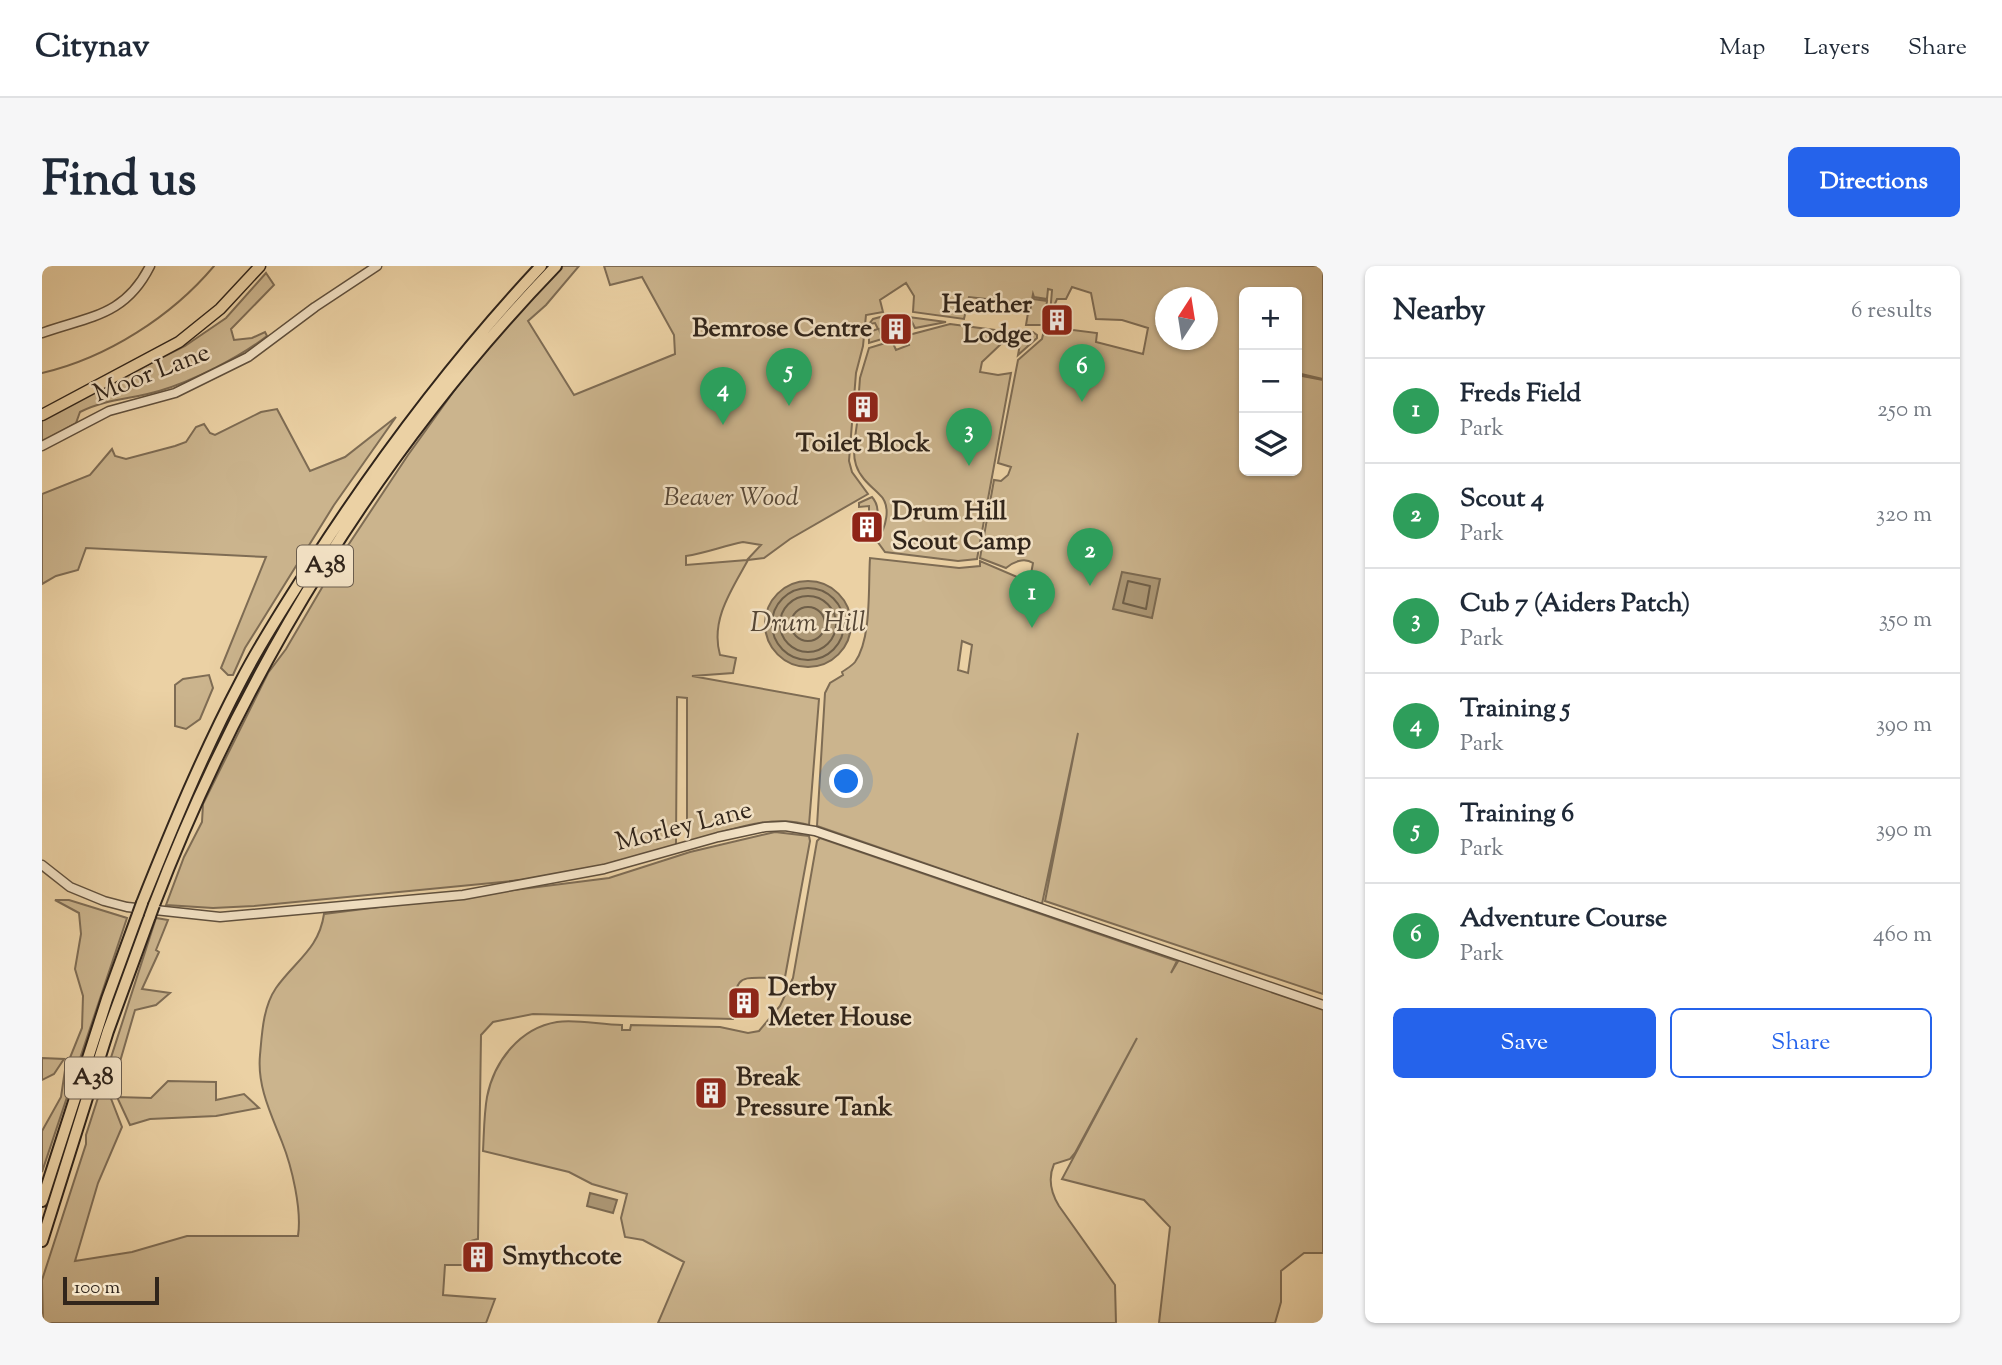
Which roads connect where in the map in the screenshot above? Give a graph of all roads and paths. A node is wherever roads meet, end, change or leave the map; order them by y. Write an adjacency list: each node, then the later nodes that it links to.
1 (150, 266): 6 (street)
2 (260, 266): 7 (main road)
3 (377, 266): 8 (street, Moor Lane)
4 (541, 266): 11 (highway, A38)
5 (556, 266): 12 (highway, A38)
6 (42, 333)
7 (42, 415)
8 (42, 446)
9 (42, 865): 10 (street, Morley Lane)
10 (1323, 1004)
11 (42, 1201)
12 (42, 1241)

